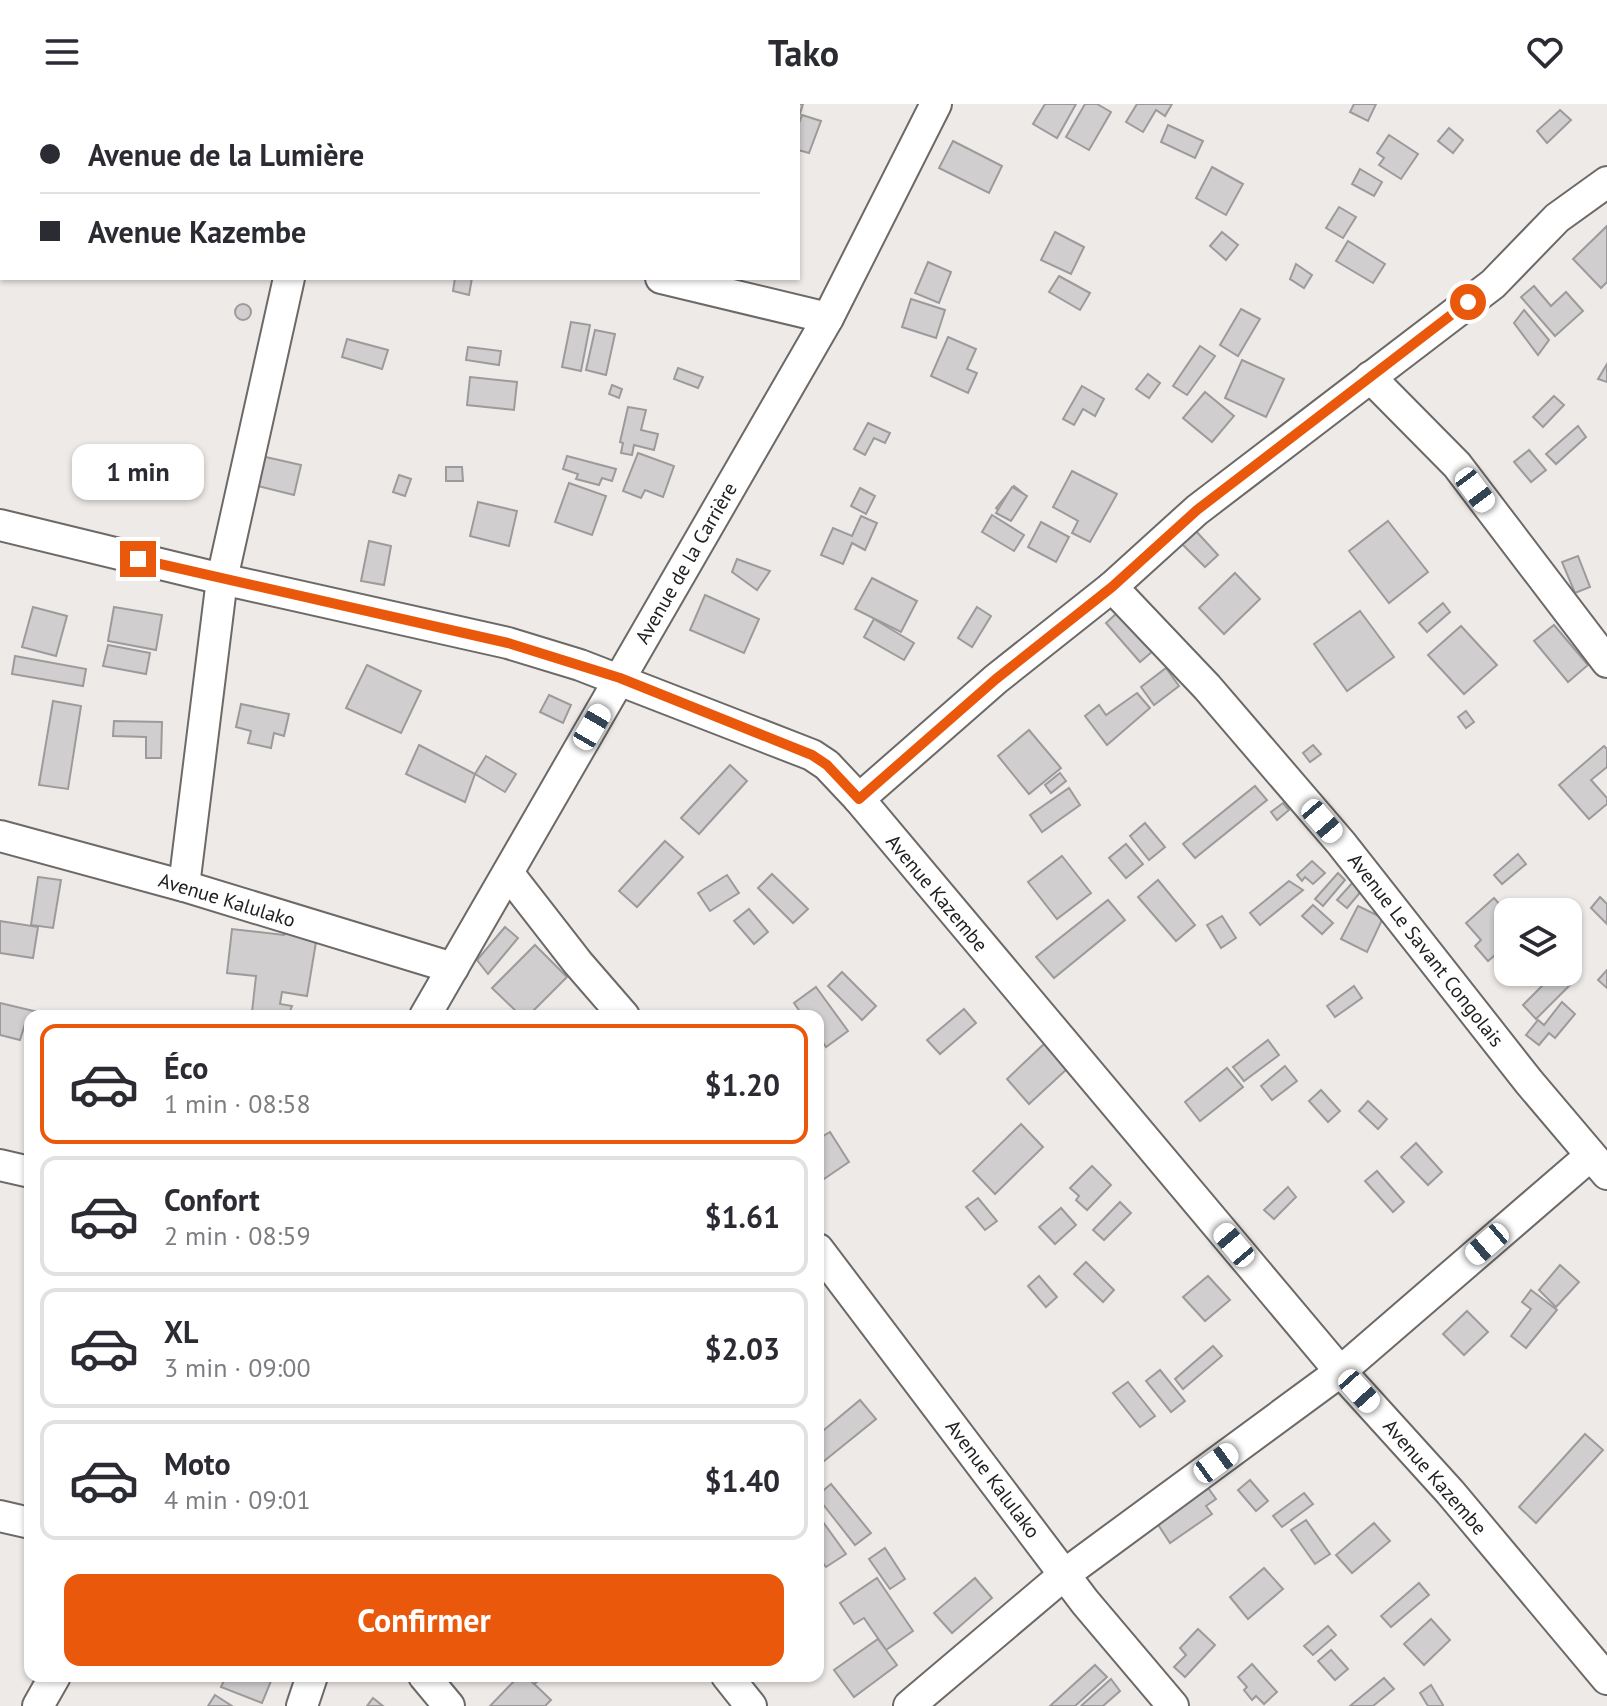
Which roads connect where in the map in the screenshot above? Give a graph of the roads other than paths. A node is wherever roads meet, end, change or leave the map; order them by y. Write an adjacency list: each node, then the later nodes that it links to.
1 (936, 104): 5 (street, Avenue de la Carrière)
2 (1607, 182): 6 (street)
3 (289, 280): 8 (street)
4 (669, 280): 5 (street)
5 (828, 318): 11 (street, Avenue de la Carrière)
6 (1370, 377): 9 (street); 10 (street)
7 (0, 525): 8 (street, Avenue Kazembe)
8 (222, 579): 11 (street, Avenue Kazembe); 15 (street)
9 (1112, 587): 12 (street); 20 (street, Avenue Le Savant Congolais)
10 (1607, 662)
11 (620, 678): 12 (street, Avenue Kazembe); 14 (street, Avenue de la Carrière)
12 (859, 799): 23 (street, Avenue Kazembe)
13 (0, 836): 15 (street, Avenue Kalulako)
14 (508, 873): 16 (street, Avenue de la Carrière); 18 (street)
15 (184, 886): 16 (street, Avenue Kalulako)
16 (453, 968): 17 (street, Avenue de la Carrière)
17 (428, 1010)
18 (619, 1010)
19 (0, 1165): 21 (street)
20 (1598, 1165): 23 (street)
21 (24, 1171)
22 (824, 1257): 26 (street, Avenue Kalulako)
23 (1341, 1371): 26 (street); 27 (street, Avenue Kazembe)
24 (0, 1516): 25 (street)
25 (24, 1522)
26 (1065, 1574): 36 (street); 37 (street, Avenue Kalulako)
27 (1607, 1679)
28 (52, 1682): 32 (street)
29 (310, 1682): 33 (street)
30 (429, 1682): 34 (street)
31 (732, 1682): 35 (street)
32 (38, 1706)
33 (302, 1706)
34 (449, 1706)
35 (751, 1706)
36 (909, 1706)
37 (1173, 1706)

